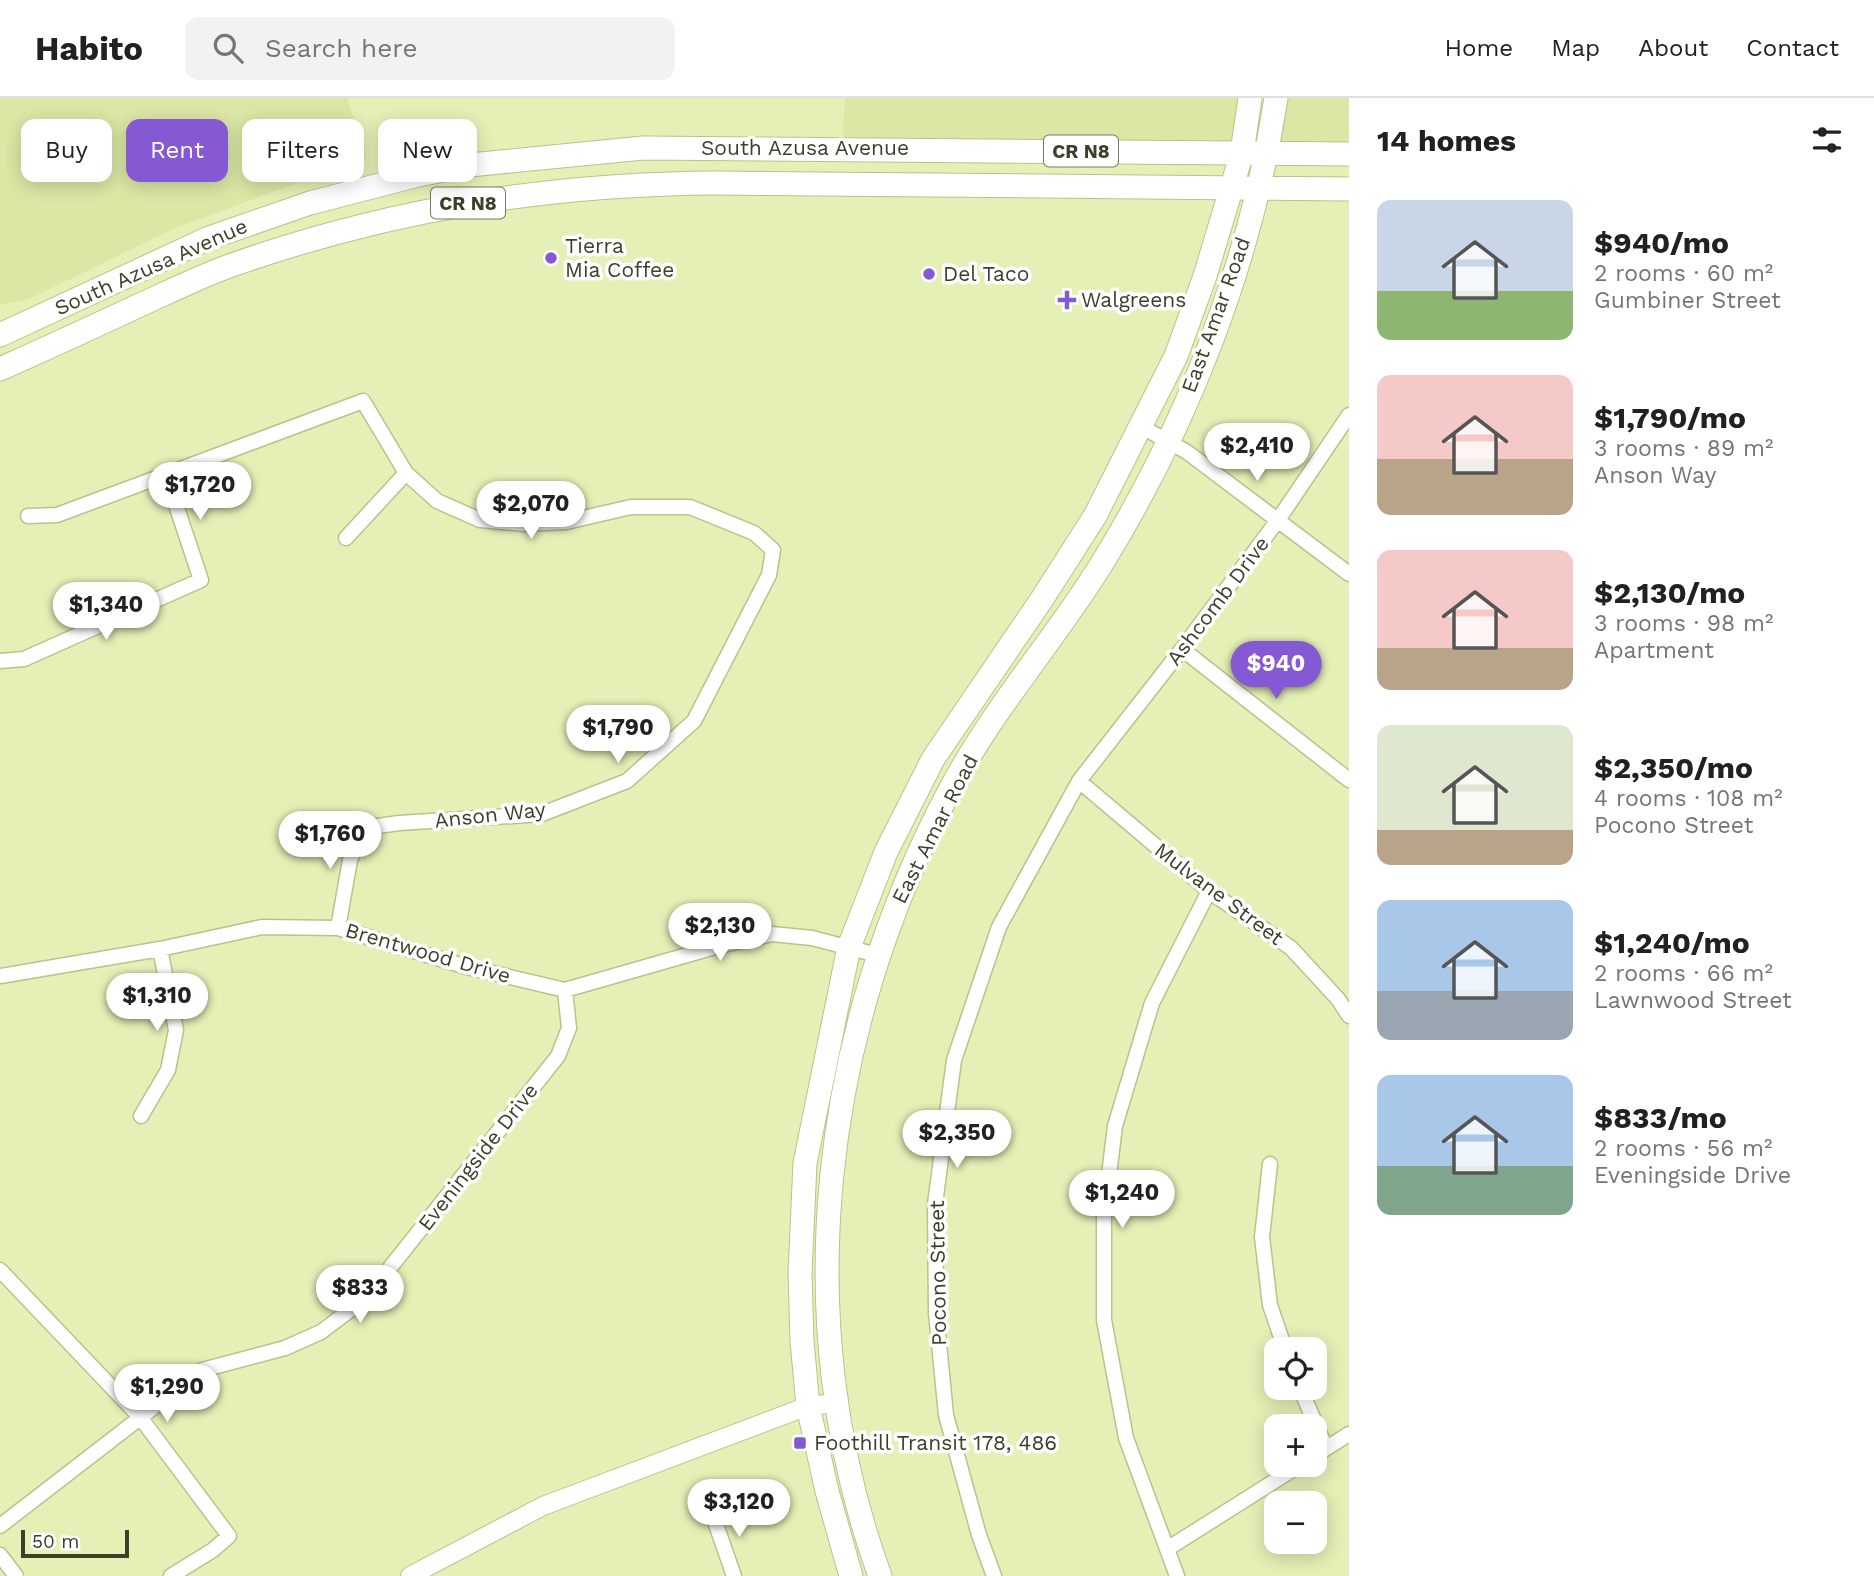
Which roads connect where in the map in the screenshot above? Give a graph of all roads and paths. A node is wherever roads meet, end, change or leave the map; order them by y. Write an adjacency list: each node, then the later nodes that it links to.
1 (1250, 98): 4 (main road, East Amar Road)
2 (1276, 98): 5 (main road, East Amar Road)
3 (856, 149): 4 (main road, South Azusa Avenue / CR N8); 7 (main road); 11 (main road, South Azusa Avenue / CR N8)
4 (1241, 153): 5 (main road, South Azusa Avenue / CR N8); 8 (main road, East Amar Road)
5 (1266, 153): 6 (main road, South Azusa Avenue / CR N8); 9 (main road, East Amar Road)
6 (1349, 155)
7 (854, 184): 8 (main road, South Azusa Avenue / CR N8); 12 (main road, South Azusa Avenue / CR N8)
8 (1230, 189): 9 (main road, South Azusa Avenue / CR N8); 14 (main road, East Amar Road)
9 (1258, 189): 10 (main road, South Azusa Avenue / CR N8); 15 (main road, East Amar Road)
10 (1349, 189)
11 (0, 335)
12 (0, 369)
13 (1349, 415): 19 (street, Ashcomb Drive)
14 (1142, 427): 15 (street); 28 (main road, East Amar Road)
15 (1167, 441): 19 (street); 30 (main road, East Amar Road)
16 (406, 473): 17 (street); 20 (street); 27 (street, Anson Way)
17 (166, 475): 18 (street); 23 (street)
18 (28, 516)
19 (1278, 520): 21 (street); 22 (street, Ashcomb Drive)
20 (346, 538)
21 (1349, 574)
22 (1182, 649): 24 (street); 25 (street, Ashcomb Drive)
23 (0, 661)
24 (1349, 780)
25 (1079, 781): 26 (street, Mulvane Street); 54 (street, Pocono Street)
26 (1209, 891): 33 (street, Mulvane Street); 46 (street)
27 (338, 928): 29 (street, Brentwood Drive); 32 (street, Brentwood Drive)
28 (849, 947): 30 (street); 32 (street); 39 (main road, East Amar Road)
29 (160, 949): 31 (street, Brentwood Drive); 34 (street)
30 (877, 955): 38 (main road, East Amar Road)
31 (0, 976)
32 (565, 990): 40 (street, Eveningside Drive)
33 (1349, 1016)
34 (141, 1116)
35 (1270, 1164): 37 (street)
36 (0, 1270): 40 (street)
37 (1281, 1337)
38 (837, 1403): 39 (street); 53 (main road, East Amar Road)
39 (808, 1406): 50 (street); 52 (main road, East Amar Road)
40 (140, 1417): 45 (street, Eveningside Drive); 49 (street)
41 (1349, 1434): 42 (street)
42 (1327, 1448)
43 (1281, 1477): 46 (street)
44 (712, 1513): 51 (street)
45 (0, 1527)
46 (1167, 1549): 55 (street)
47 (0, 1555): 48 (street)
48 (16, 1576)
49 (171, 1576)
50 (410, 1576)
51 (734, 1576)
52 (851, 1576)
53 (880, 1576)
54 (994, 1576)
55 (1177, 1576)

